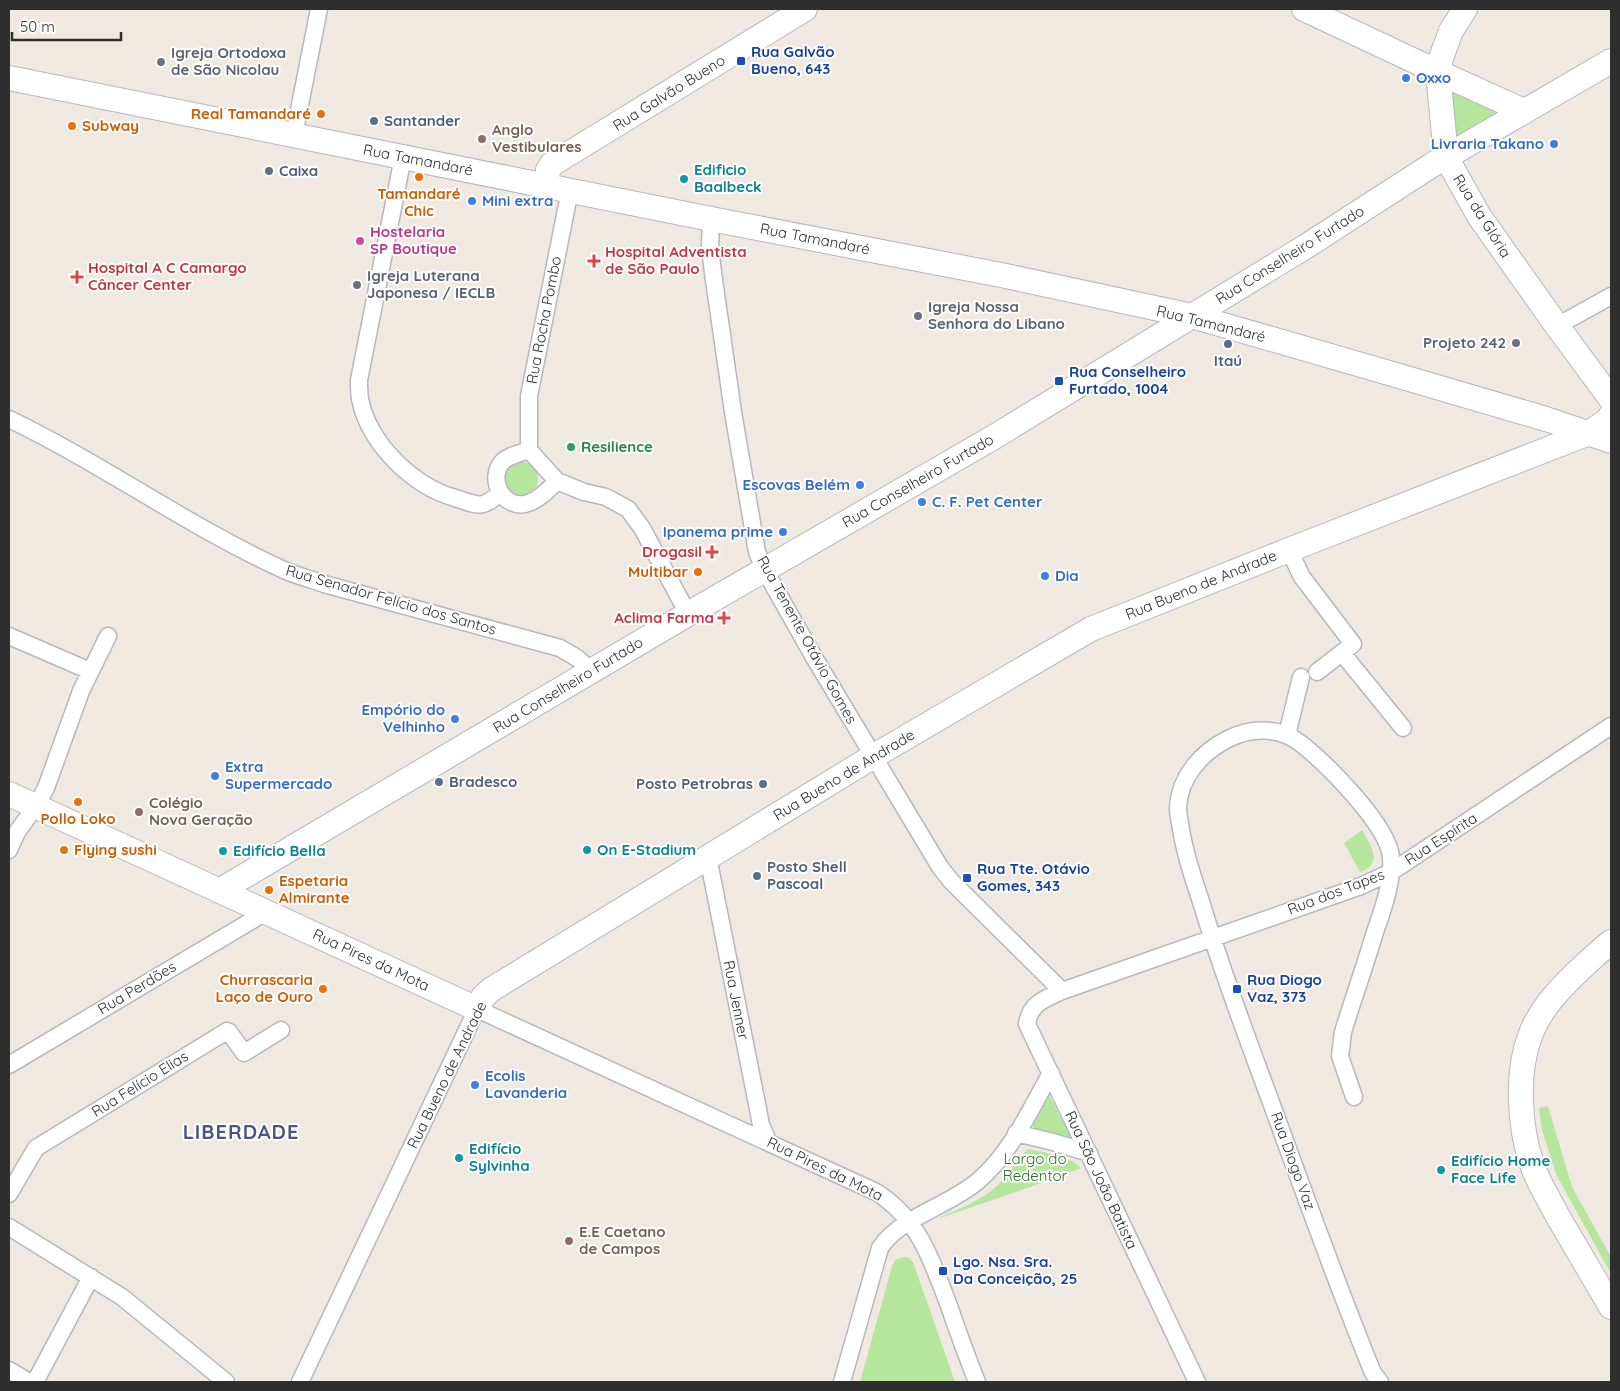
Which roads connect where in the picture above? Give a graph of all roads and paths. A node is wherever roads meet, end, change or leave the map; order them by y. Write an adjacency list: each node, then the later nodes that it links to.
1 (319, 9): 9 (street)
2 (805, 9): 13 (street, Rua Galvão Bueno)
3 (1304, 9): 6 (street)
4 (1465, 9): 6 (street, Rua da Glória)
5 (1611, 60): 8 (street, Rua Conselheiro Furtado)
6 (1438, 72): 8 (street); 11 (street, Rua da Glória)
7 (9, 78): 9 (street, Rua Tamandaré)
8 (1524, 111): 11 (street, Rua Conselheiro Furtado)
9 (294, 135): 10 (street, Rua Tamandaré)
10 (403, 157): 13 (street, Rua Tamandaré); 27 (street)
11 (1446, 157): 12 (street, Rua Conselheiro Furtado); 15 (street, Rua da Glória)
12 (1418, 174): 15 (street); 18 (street, Rua Conselheiro Furtado)
13 (546, 186): 14 (street, Rua Tamandaré)
14 (570, 190): 16 (street, Rua Tamandaré); 25 (street, Rua Rocha Pombo)
15 (1466, 192): 19 (street, Rua da Glória)
16 (711, 219): 18 (street, Rua Tamandaré); 29 (street, Rua Tenente Otávio Gomes)
17 (1611, 296): 19 (street)
18 (1192, 316): 23 (street, Rua Tamandaré); 29 (street, Rua Conselheiro Furtado)
19 (1557, 326): 20 (street, Rua da Glória)
20 (1611, 399)
21 (1611, 416): 23 (street, Rua Bueno de Andrade)
22 (9, 419): 35 (street, Rua Senador Felício dos Santos)
23 (1589, 432): 24 (street, Rua Tamandaré); 28 (street, Rua Bueno de Andrade)
24 (1611, 441)
25 (528, 450): 26 (street); 27 (street)
26 (557, 481): 27 (street); 30 (street)
27 (500, 493)
28 (1289, 550): 33 (street); 41 (street, Rua Bueno de Andrade)
29 (764, 569): 30 (street, Rua Conselheiro Furtado); 41 (street, Rua Tenente Otávio Gomes)
30 (688, 614): 35 (street, Rua Conselheiro Furtado)
31 (9, 636): 34 (street)
32 (108, 636): 34 (street)
33 (1342, 653): 36 (street); 39 (street)
34 (90, 671): 43 (street)
35 (592, 671): 47 (street, Rua Conselheiro Furtado)
36 (1317, 672)
37 (1301, 678): 40 (street)
38 (1611, 726): 46 (street, Rua Espírita)
39 (1403, 728)
40 (1287, 735): 46 (street, Rua dos Tapes); 49 (street, Rua dos Tapes)
41 (874, 756): 45 (street, Rua Bueno de Andrade); 51 (street, Rua Tenente Otávio Gomes)
42 (9, 794): 43 (street, Rua Pires da Mota)
43 (36, 806): 44 (street); 47 (street, Rua Pires da Mota)
44 (9, 850)
45 (708, 857): 52 (street, Rua Bueno de Andrade); 57 (street, Rua Jenner)
46 (1391, 872): 49 (street, Rua dos Tapes); 56 (street, Rua Espírita)
47 (218, 891): 48 (street, Rua Pires da Mota)
48 (266, 912): 52 (street, Rua Pires da Mota); 54 (street, Rua Perdões)
49 (1212, 938): 51 (street, Rua São João Batista); 75 (street, Rua Diogo Vaz)
50 (1611, 942): 66 (street)
51 (1062, 991): 55 (street, Rua São João Batista)
52 (477, 1009): 58 (street, Rua Pires da Mota); 71 (street, Rua Bueno de Andrade)
53 (281, 1030): 62 (street, Rua Felício Elias)
54 (9, 1065)
55 (1050, 1073): 59 (street); 61 (street, Rua São João Batista)
56 (1354, 1097)
57 (758, 1109): 58 (street); 60 (street, Rua Jenner)
58 (734, 1126): 60 (street, Rua Pires da Mota)
59 (1016, 1134): 61 (street); 63 (street)
60 (768, 1141): 63 (street, Rua Pires da Mota)
61 (1089, 1153): 74 (street, Rua São João Batista)
62 (9, 1194)
63 (909, 1222): 72 (street); 73 (street, Rua Pires da Mota)
64 (9, 1227): 65 (street)
65 (91, 1278): 69 (street); 70 (street)
66 (1611, 1307)
67 (9, 1370): 68 (street)
68 (29, 1382)
69 (35, 1382)
70 (226, 1382)
71 (300, 1382)
72 (842, 1382)
73 (976, 1382)
74 (1198, 1382)
75 (1380, 1382)

